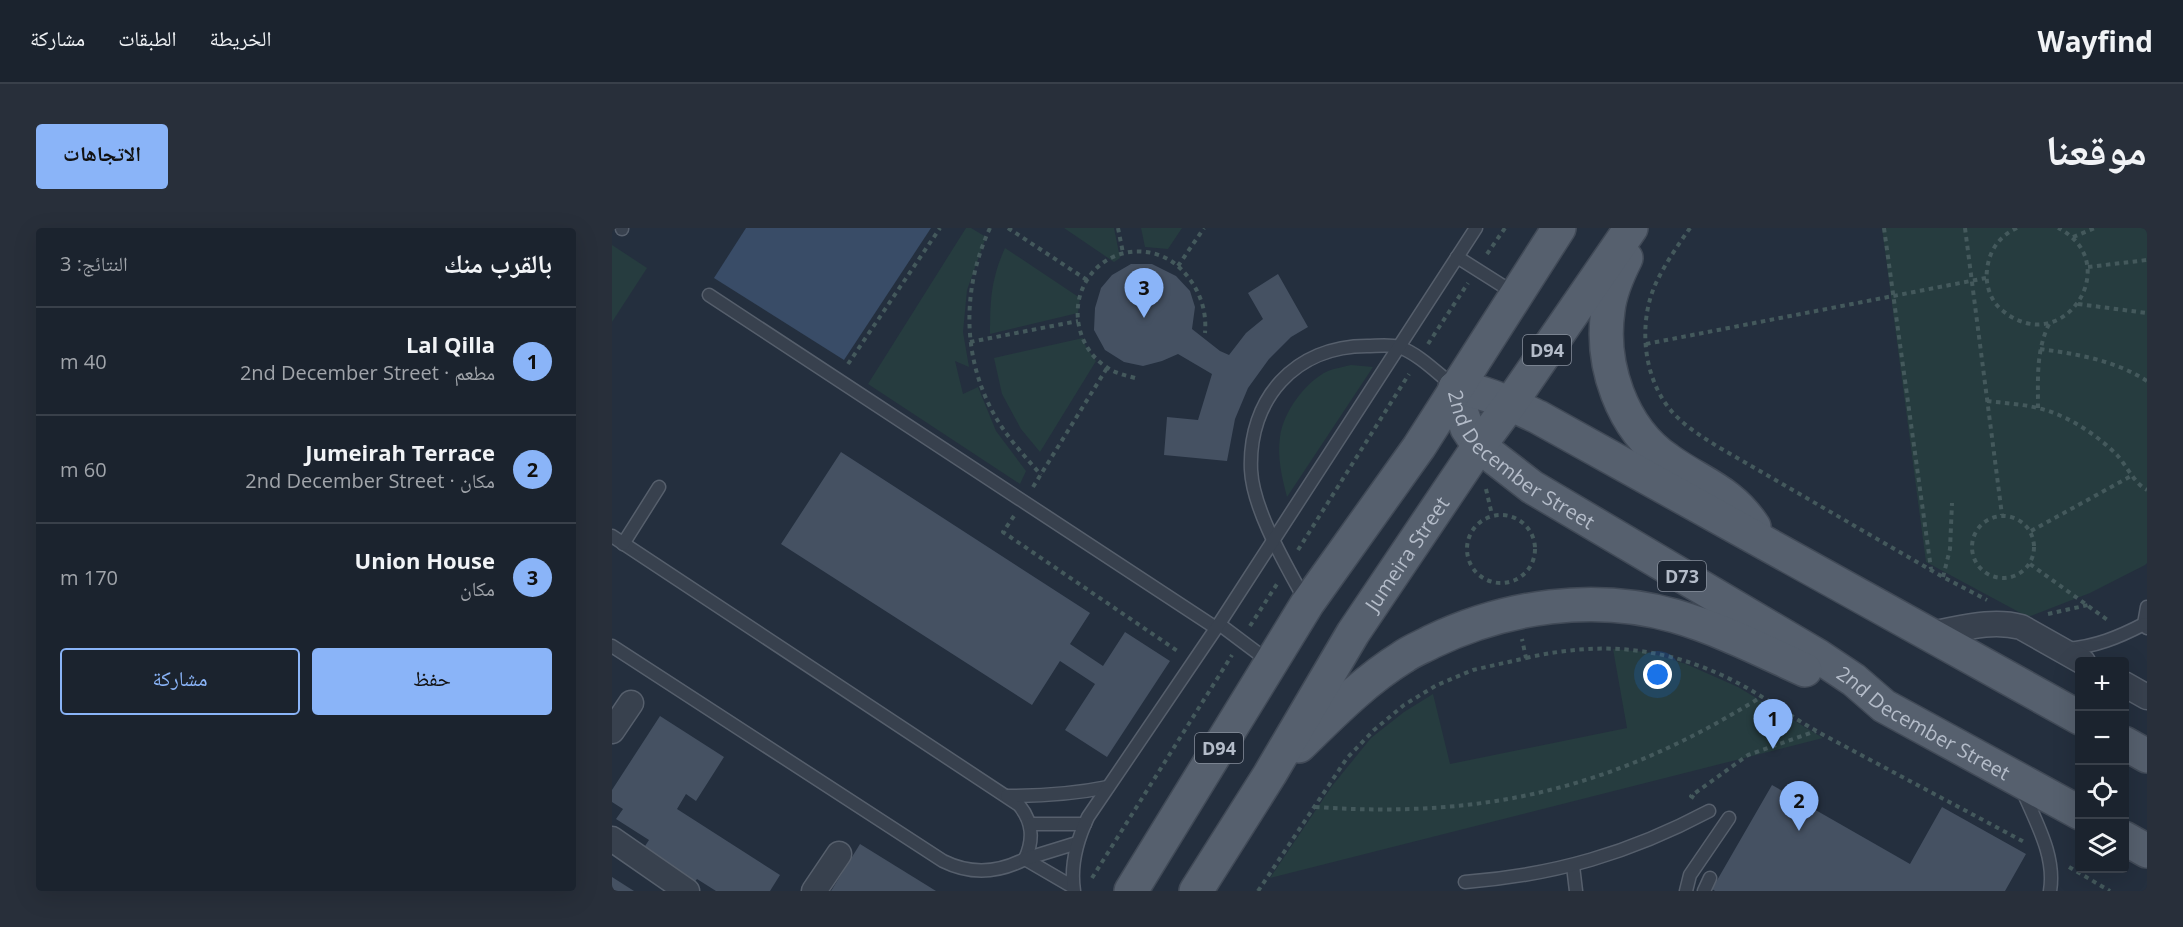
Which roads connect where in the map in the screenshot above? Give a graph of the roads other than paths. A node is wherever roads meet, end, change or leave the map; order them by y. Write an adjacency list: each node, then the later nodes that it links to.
1 (1476, 228): 5 (lane)
2 (1559, 228): 7 (main road, D94)
3 (1631, 228): 10 (main road, Jumeira Street / D94)
4 (1640, 228): 16 (main road)
5 (1457, 256): 7 (lane); 8 (lane)
6 (709, 295): 19 (lane)
7 (1517, 295): 9 (main road, D94)
8 (1397, 346): 9 (lane); 14 (lane); 14 (lane)
9 (1455, 388): 10 (main road, 2nd December Street); 11 (main road, 2nd December Street / D73); 17 (main road, D94)
10 (1510, 404): 11 (main road, Jumeira Street / D94); 16 (main road, 2nd December Street)
11 (1479, 446): 29 (main road, 2nd December Street / D73); 34 (main road, Jumeira Street / D94)
12 (659, 487): 15 (lane)
13 (612, 536): 15 (lane)
14 (1273, 540): 17 (lane); 19 (lane)
15 (623, 544): 37 (lane)
16 (1764, 544): 21 (main road, 2nd December Street)
17 (1307, 604): 25 (main road, D94)
18 (2147, 607): 20 (lane)
19 (1218, 626): 25 (lane); 36 (lane)
20 (2146, 626): 23 (lane)
21 (1930, 634): 23 (street); 30 (main road, 2nd December Street)
22 (612, 646): 48 (lane)
23 (2062, 650): 24 (street)
24 (2075, 657)
25 (1271, 663): 55 (main road, D94)
26 (2129, 687): 27 (street)
27 (2147, 697)
28 (631, 703): 31 (street)
29 (1884, 706): 34 (main road); 35 (main road, 2nd December Street / D73)
30 (2075, 716)
31 (612, 731)
32 (2129, 746): 33 (main road)
33 (2147, 756)
34 (1270, 774): 56 (main road, Jumeira Street / D94)
35 (2017, 777): 39 (main road, 2nd December Street / D73); 60 (lane)
36 (1108, 787): 37 (lane); 42 (lane)
37 (1007, 795): 41 (lane)
38 (1709, 811): 49 (lane)
39 (2075, 811)
40 (1729, 818): 58 (lane)
41 (1030, 824): 42 (lane); 48 (lane)
42 (1085, 824): 45 (lane)
43 (612, 839): 53 (street)
44 (2129, 841): 46 (main road)
45 (1077, 843): 48 (lane); 52 (lane)
46 (2147, 851)
47 (839, 854): 54 (street)
48 (1025, 860): 52 (lane)
49 (1573, 866): 51 (lane); 57 (lane)
50 (1710, 878): 59 (lane)
51 (1465, 882)
52 (1073, 889)
53 (687, 891)
54 (814, 891)
55 (1131, 891)
56 (1196, 891)
57 (1576, 891)
58 (1686, 891)
59 (1704, 891)
60 (2050, 891)

